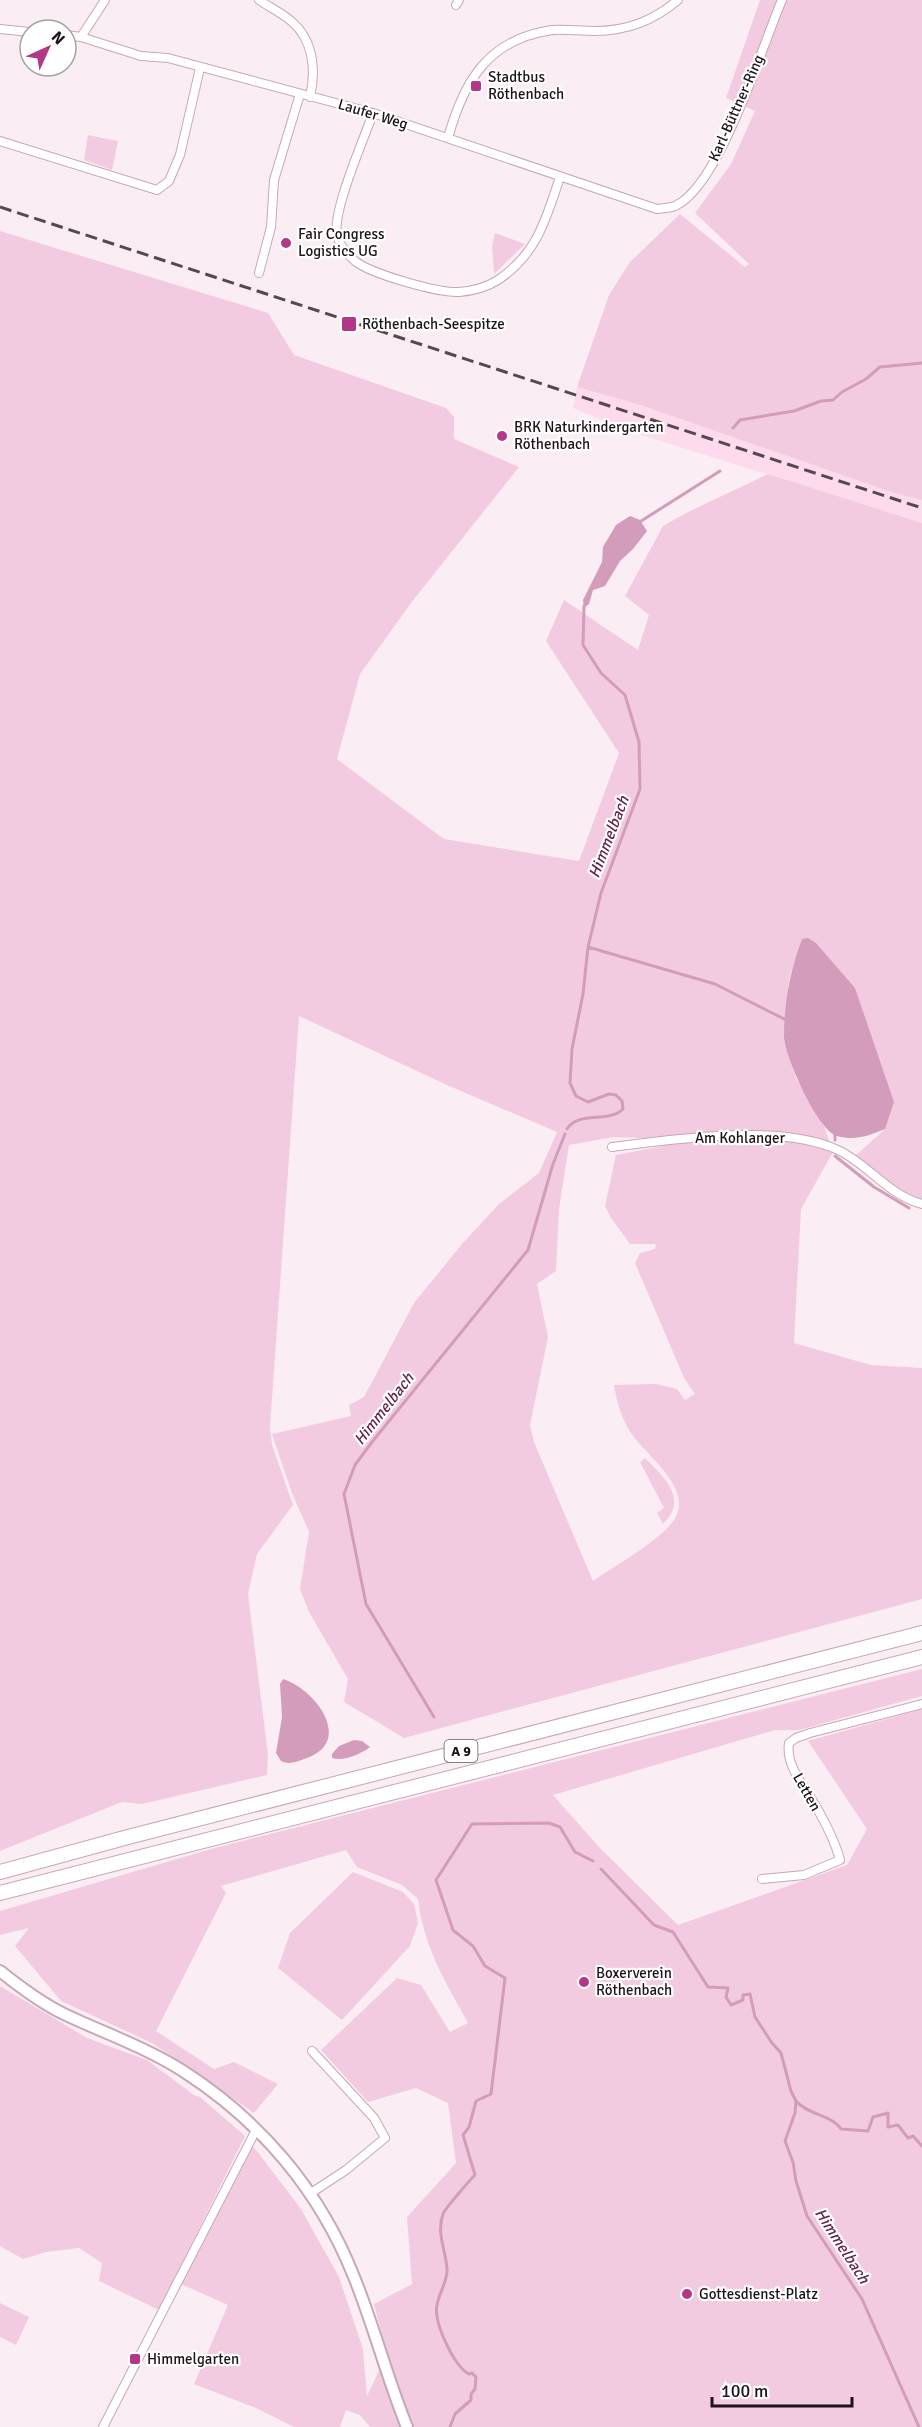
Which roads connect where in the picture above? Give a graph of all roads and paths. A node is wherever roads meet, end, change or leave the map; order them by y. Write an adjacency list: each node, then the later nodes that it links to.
1 (105, 0): 8 (street)
2 (259, 0): 11 (street)
3 (678, 0): 13 (street)
4 (782, 0): 16 (street, Karl-Büttner-Ring)
5 (0, 29): 6 (street)
6 (18, 31)
7 (78, 37): 8 (street, Laufer Weg)
8 (81, 37): 9 (street, Laufer Weg)
9 (200, 68): 10 (street, Laufer Weg); 14 (street)
10 (300, 94): 11 (street, Laufer Weg); 17 (street)
11 (310, 97): 12 (street, Laufer Weg)
12 (373, 113): 13 (street, Laufer Weg); 15 (street)
13 (448, 138): 15 (street, Laufer Weg)
14 (0, 141)
15 (560, 177): 16 (street, Laufer Weg)
16 (675, 206)
17 (259, 273)
18 (612, 1147): 19 (street, Am Kohlanger)
19 (922, 1204)
20 (922, 1633): 23 (highway, A 9)
21 (922, 1657): 25 (highway, A 9)
22 (922, 1704): 24 (street, Letten)
23 (0, 1872)
24 (762, 1879)
25 (0, 1893)
26 (0, 1971): 28 (street)
27 (312, 2051): 29 (street)
28 (256, 2130): 29 (street); 30 (street)
29 (311, 2193): 31 (street)
30 (103, 2427)
31 (406, 2427)

